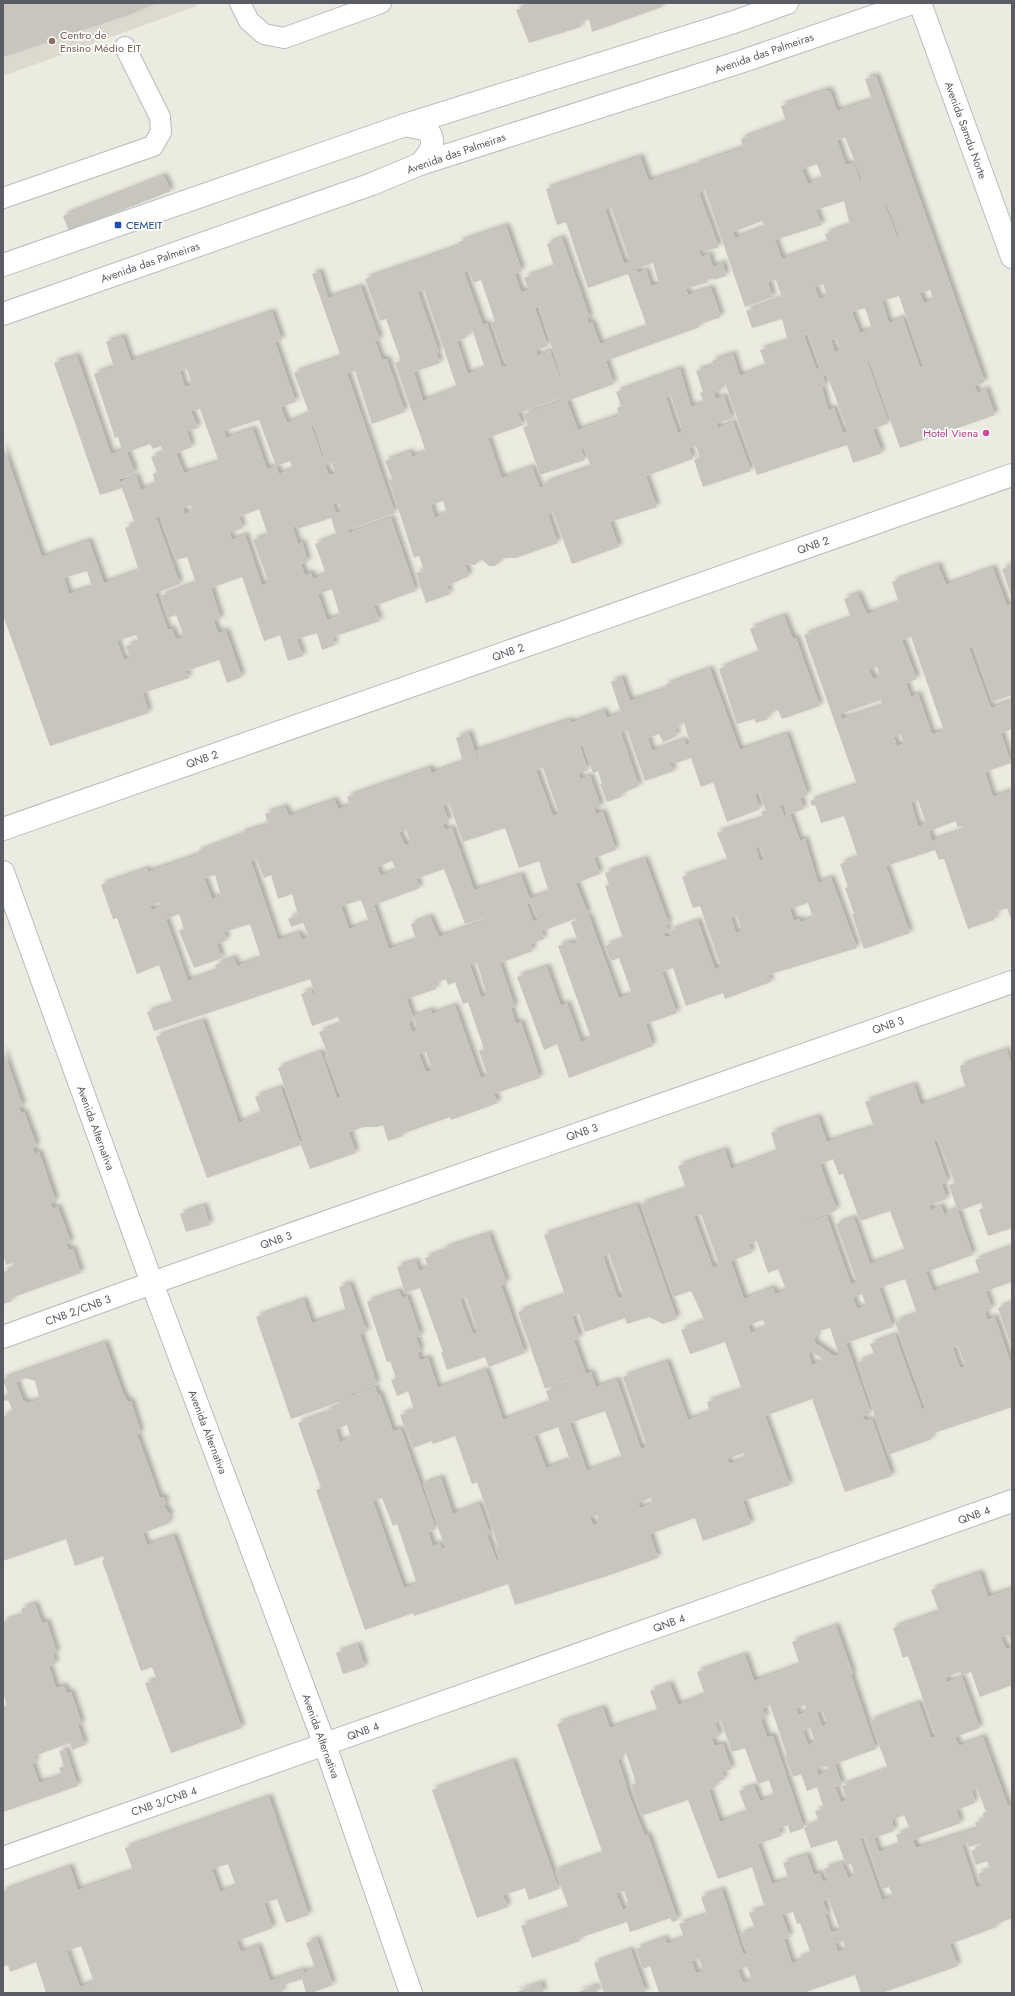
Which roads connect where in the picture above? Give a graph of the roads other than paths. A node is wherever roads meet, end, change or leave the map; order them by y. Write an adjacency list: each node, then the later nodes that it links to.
1 (240, 3): 2 (lane)
2 (381, 3)
3 (787, 3): 7 (street)
4 (912, 3): 8 (street, Avenida das Palmeiras)
5 (920, 3): 10 (street, Avenida Samdu Norte)
6 (125, 47): 9 (lane)
7 (405, 125): 8 (street); 11 (street)
8 (420, 164): 12 (street, Avenida das Palmeiras)
9 (3, 198)
10 (1012, 257)
11 (3, 265)
12 (3, 314)
13 (1012, 475): 14 (street, QNB 2)
14 (3, 829)
15 (3, 872): 17 (street, Avenida Alternativa)
16 (1012, 982): 17 (street, QNB 3)
17 (152, 1283): 18 (street, CNB 2/CNB 3); 20 (street, Avenida Alternativa)
18 (3, 1337)
19 (1012, 1501): 20 (street, QNB 4)
20 (325, 1744): 21 (street, CNB 3/CNB 4); 22 (street, Avenida Alternativa)
21 (3, 1858)
22 (411, 1993)

